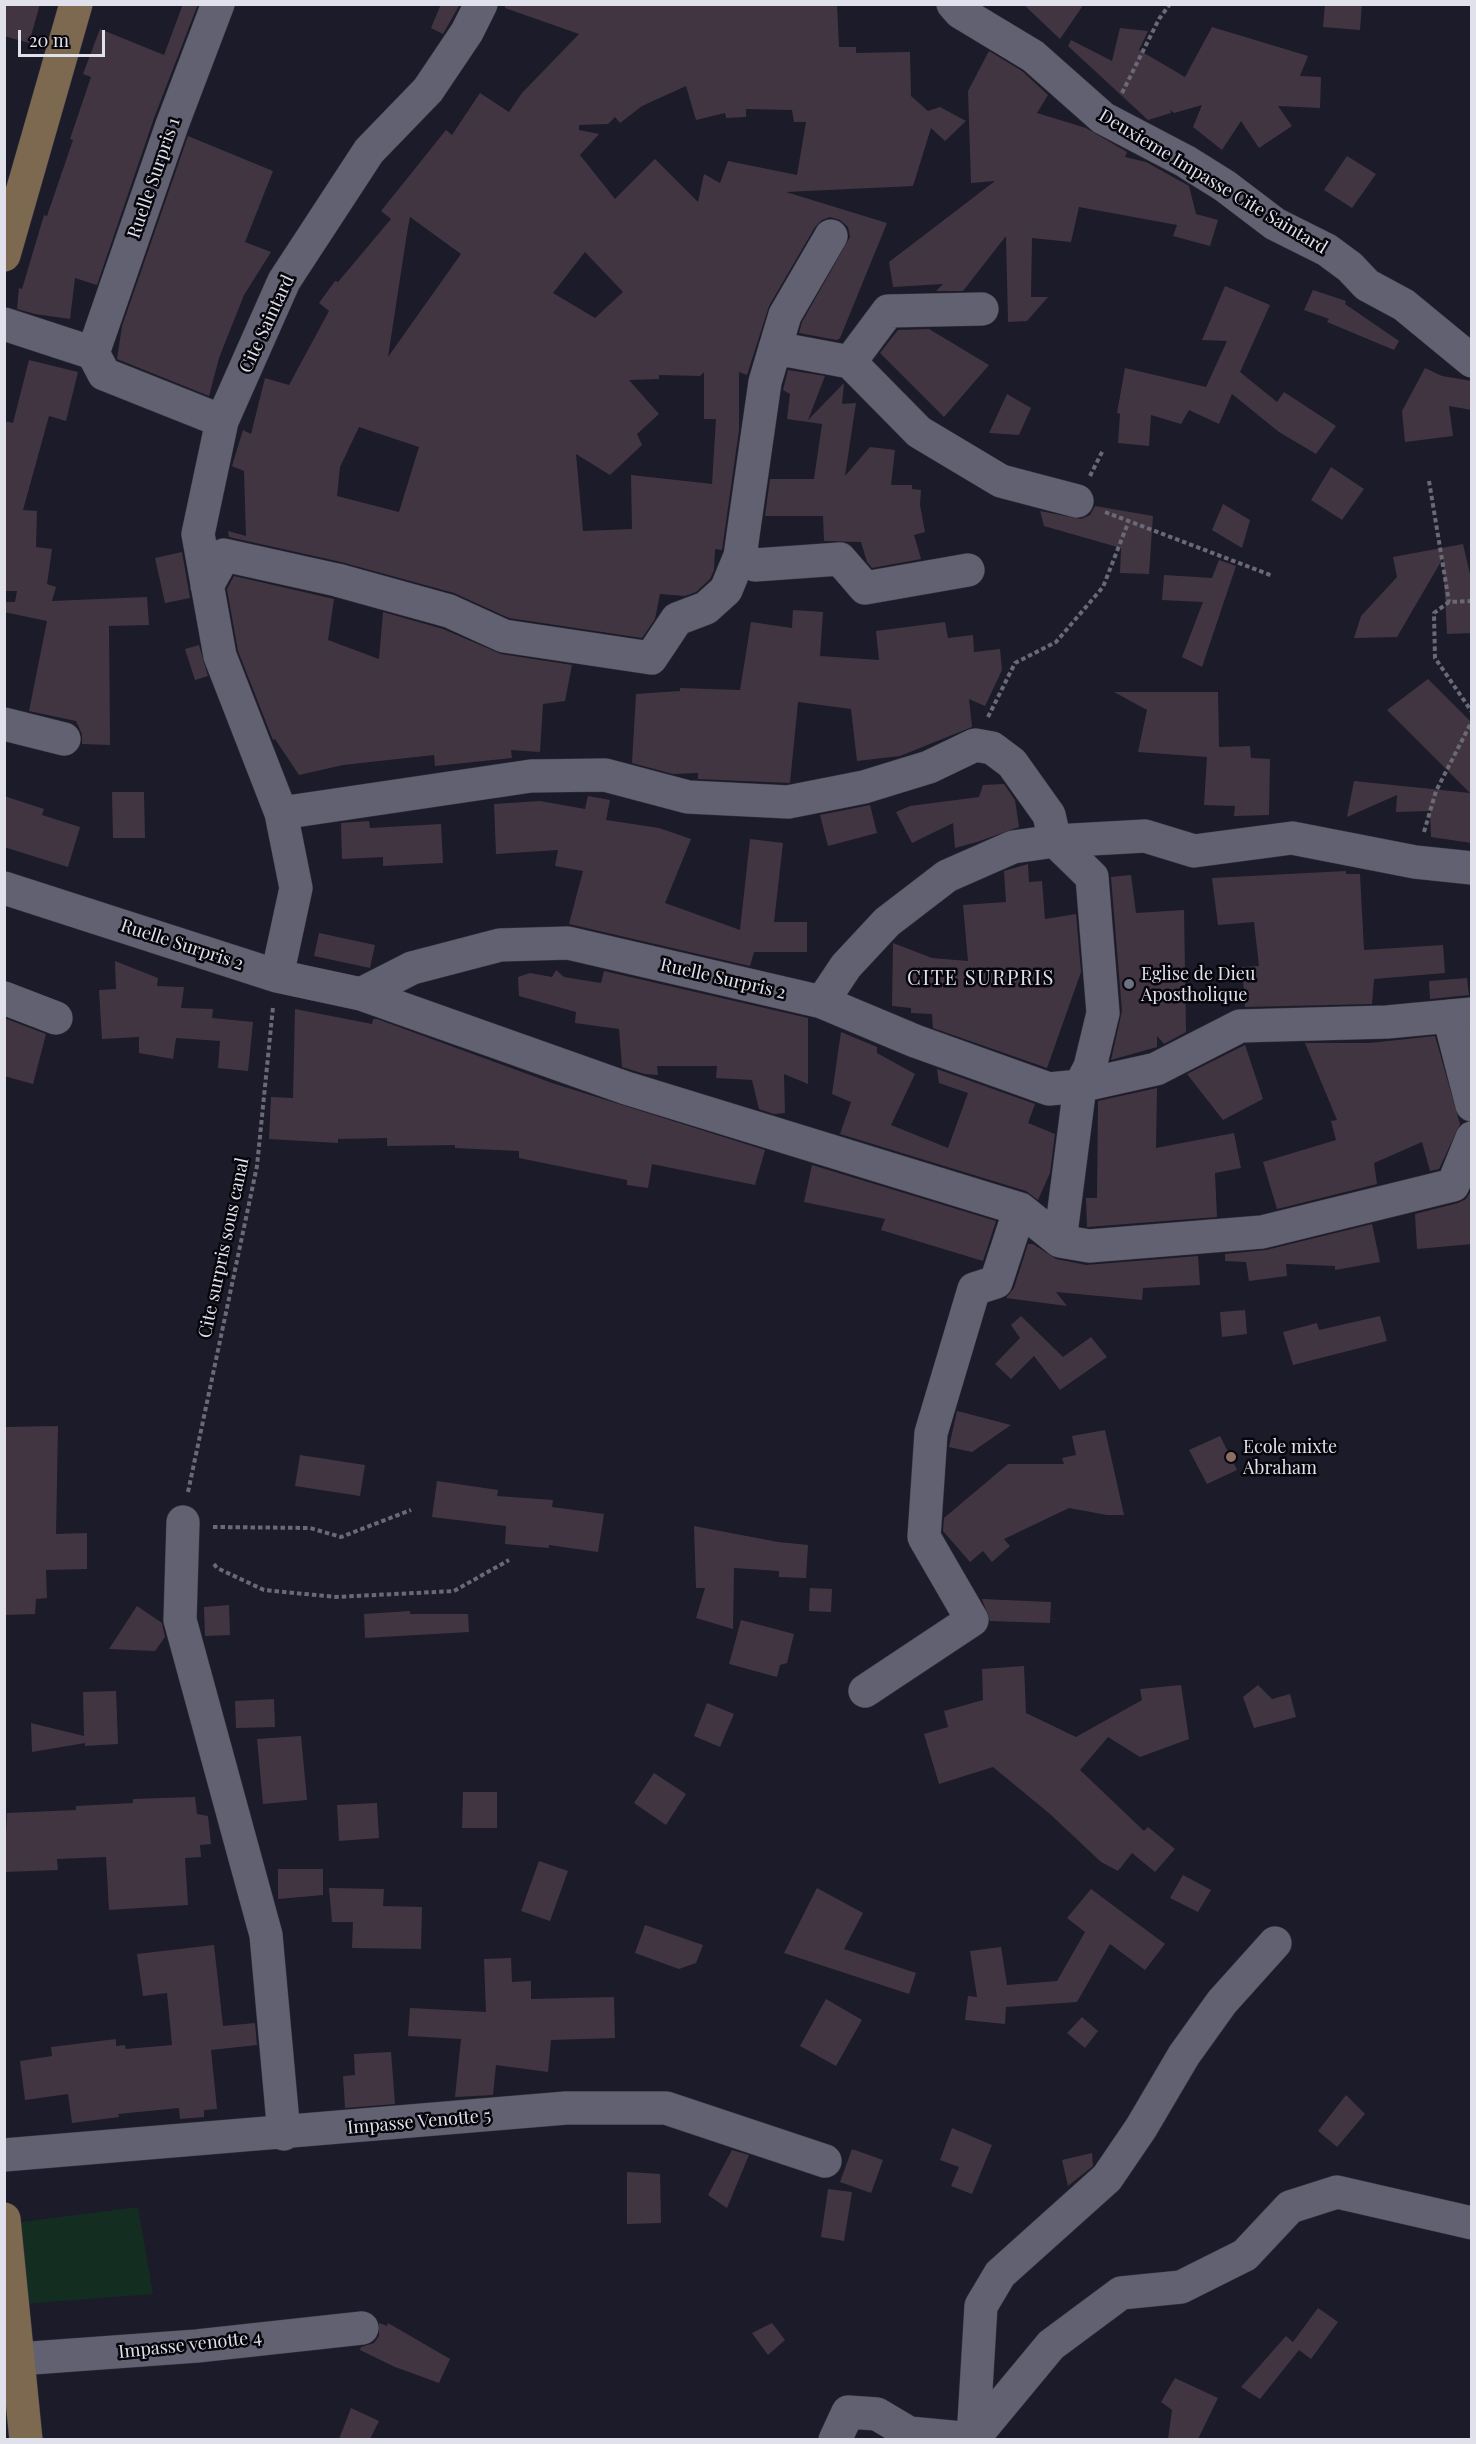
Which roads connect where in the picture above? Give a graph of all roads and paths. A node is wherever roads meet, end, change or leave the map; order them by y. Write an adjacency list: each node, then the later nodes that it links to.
1 (76, 4): 8 (street)
2 (218, 4): 12 (street, Ruelle Surpris 1)
3 (481, 4): 15 (street, Cite Saintard)
4 (954, 4): 6 (street, Deuxieme Impasse Cite Saintard)
5 (1170, 4): 6 (path)
6 (1107, 120): 13 (street, Deuxieme Impasse Cite Saintard)
7 (831, 236): 11 (street)
8 (4, 255)
9 (982, 309): 14 (street)
10 (4, 324): 12 (street)
11 (775, 348): 14 (street); 20 (street)
12 (93, 353): 15 (street)
13 (1472, 361)
14 (850, 362): 18 (street)
15 (222, 422): 23 (street, Cite Saintard)
16 (1103, 450): 18 (path)
17 (1429, 481): 25 (path)
18 (1077, 501): 19 (path)
19 (1128, 523): 22 (path); 30 (path)
20 (740, 556): 21 (street); 23 (street)
21 (968, 570)
22 (1273, 576)
23 (207, 586): 31 (street, Cite Saintard)
24 (1472, 601): 25 (path)
25 (1449, 602): 26 (path)
26 (1472, 712)
27 (1472, 721): 33 (path)
28 (4, 724): 29 (street)
29 (64, 739)
30 (975, 745): 31 (street); 32 (street)
31 (281, 813): 36 (street, Cite Saintard)
32 (1055, 841): 33 (street); 39 (street); 42 (street)
33 (1415, 862): 34 (street)
34 (1472, 868)
35 (4, 888): 36 (street, Ruelle Surpris 2)
36 (277, 976): 37 (street, Ruelle Surpris 2); 48 (path, Cite surpris sous canal)
37 (361, 994): 39 (street, Ruelle Surpris 2); 45 (street, Ruelle Surpris 2)
38 (4, 998): 41 (street)
39 (822, 1002): 42 (street, Ruelle Surpris 2)
40 (1460, 1015): 42 (street, Ruelle Surpris 2); 43 (street)
41 (56, 1018)
42 (1080, 1086): 46 (street)
43 (1472, 1105)
44 (1472, 1138): 46 (street)
45 (1020, 1209): 46 (street); 50 (street)
46 (1060, 1241)
47 (411, 1510): 48 (path)
48 (183, 1522): 49 (path); 52 (street)
49 (509, 1560)
50 (865, 1692)
51 (1275, 1943): 61 (street)
52 (284, 2134): 53 (street, Impasse Venotte 5); 54 (street, Impasse Venotte 5)
53 (4, 2156)
54 (825, 2162)
55 (4, 2219): 58 (street)
56 (1472, 2223): 61 (street)
57 (362, 2328): 58 (street, Impasse venotte 4)
58 (20, 2370): 59 (street)
59 (26, 2439)
60 (835, 2439): 61 (street)
61 (973, 2439)

